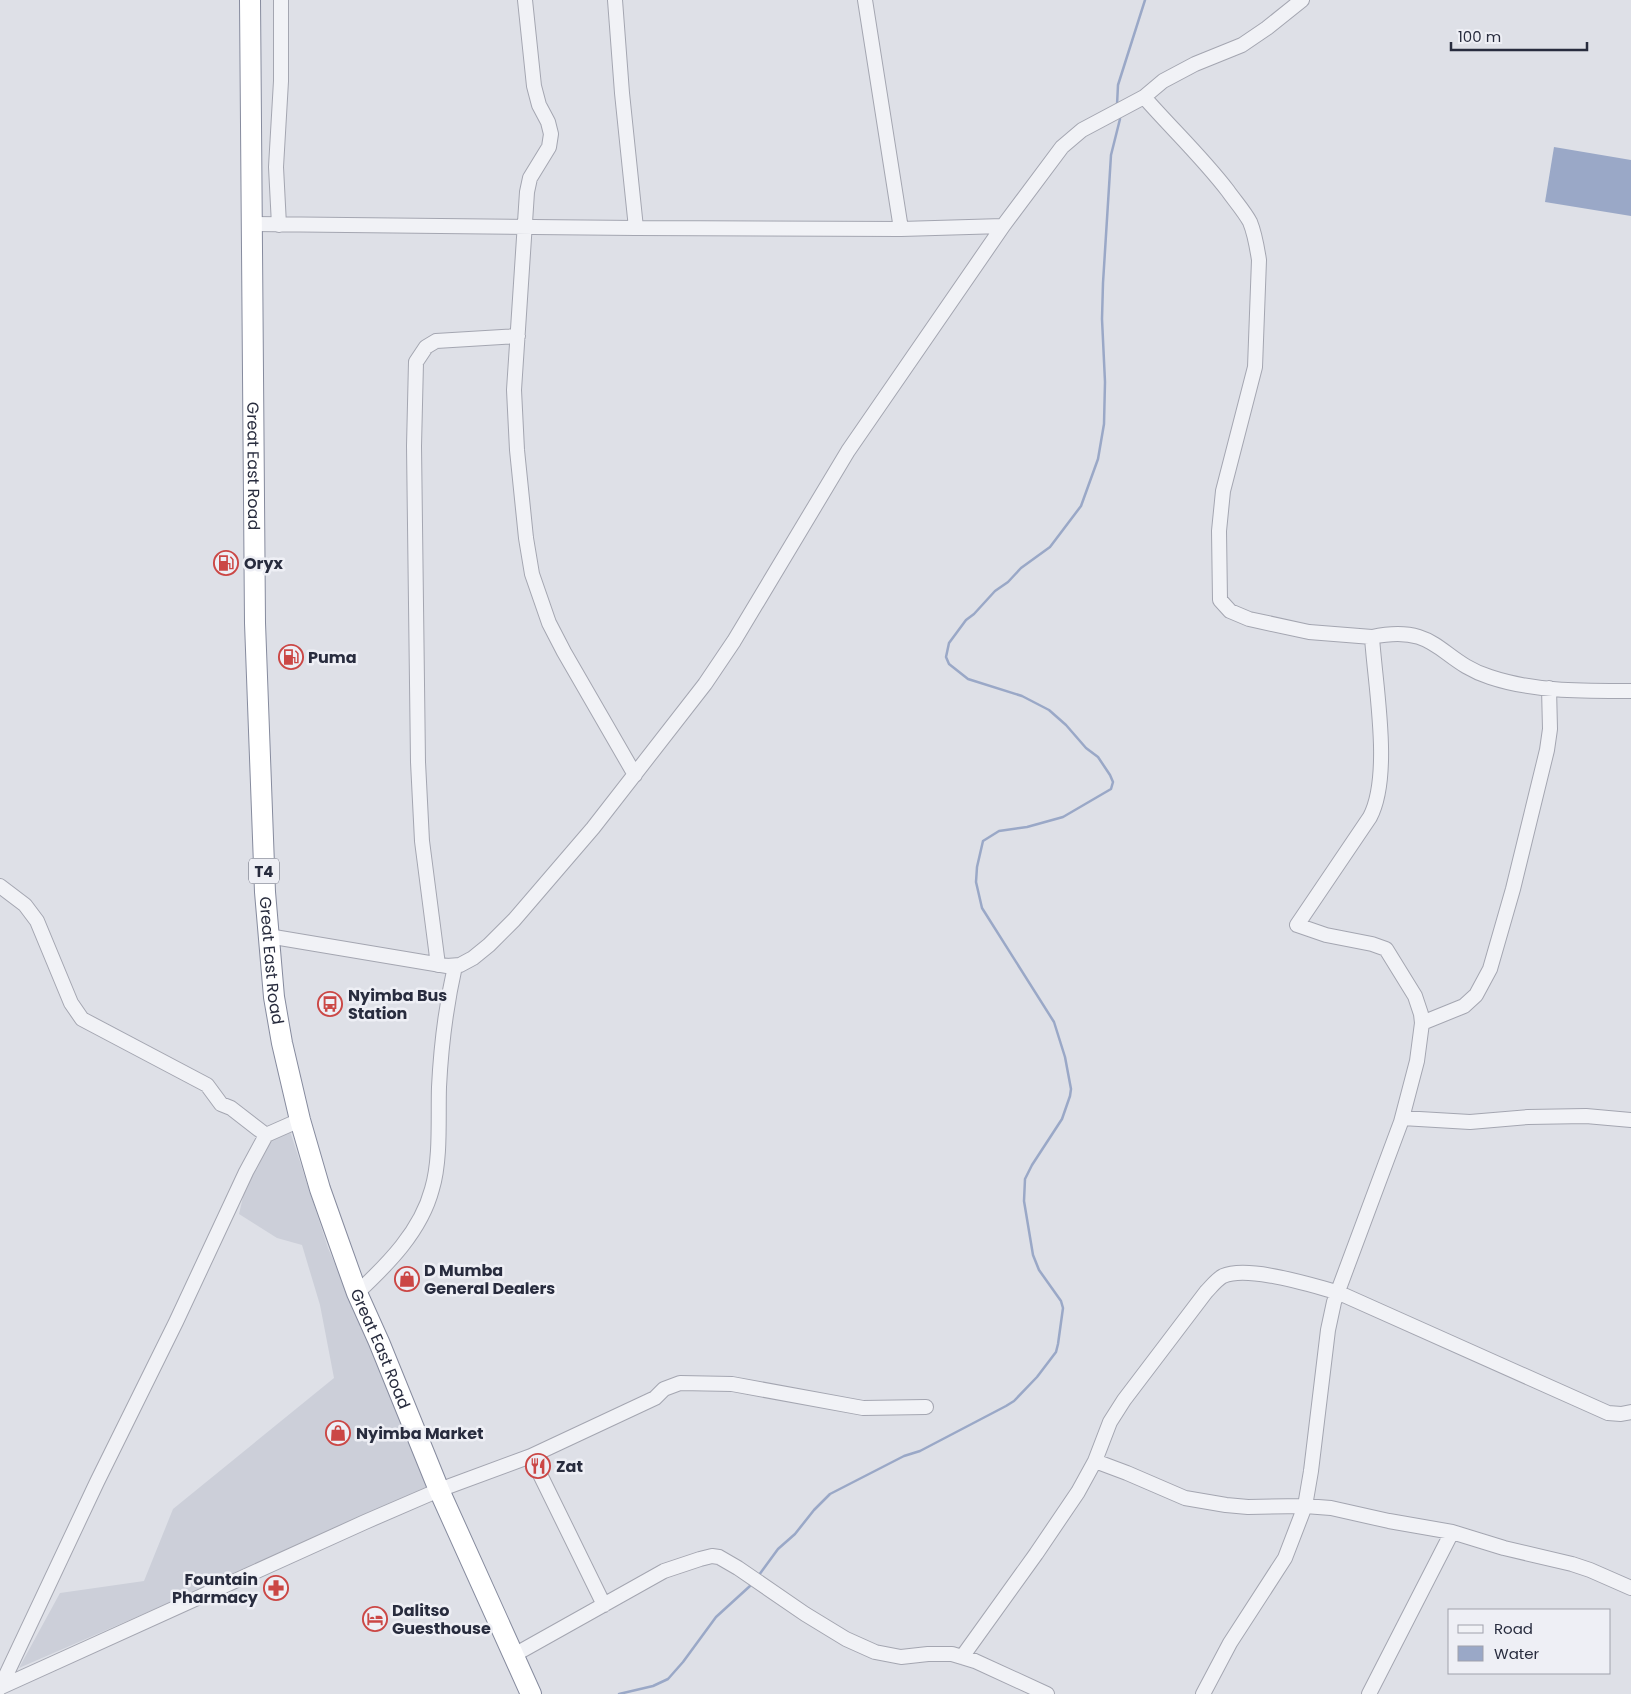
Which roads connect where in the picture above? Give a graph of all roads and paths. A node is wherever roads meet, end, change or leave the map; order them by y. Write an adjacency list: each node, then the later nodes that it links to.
1 (250, 0): 8 (highway, Great East Road / T4)
2 (281, 0): 9 (street)
3 (525, 0): 11 (street)
4 (615, 0): 12 (street)
5 (865, 0): 13 (street)
6 (1302, 0): 7 (street)
7 (1144, 97): 10 (street); 15 (street)
8 (252, 224): 9 (street); 20 (highway, Great East Road / T4)
9 (279, 225): 11 (street)
10 (1003, 226): 13 (street); 18 (street)
11 (525, 227): 12 (street); 14 (street)
12 (636, 228): 13 (street)
13 (901, 228)
14 (518, 336): 18 (street); 21 (street)
15 (1372, 637): 16 (street); 23 (street)
16 (1549, 688): 17 (street); 23 (street)
17 (1631, 691)
18 (635, 775): 22 (street)
19 (0, 886): 27 (street)
20 (268, 936): 21 (street); 25 (highway, Great East Road / T4)
21 (438, 965): 22 (street)
22 (455, 966): 29 (street)
23 (1422, 1023): 24 (street)
24 (1402, 1118): 26 (street); 28 (street)
25 (300, 1120): 27 (street); 29 (highway, Great East Road / T4)
26 (1631, 1120)
27 (266, 1135): 41 (street)
28 (1337, 1292): 31 (street); 33 (street); 35 (street)
29 (357, 1293): 34 (highway, Great East Road / T4)
30 (926, 1407): 32 (street)
31 (1631, 1412)
32 (531, 1456): 34 (street); 38 (street)
33 (1094, 1461): 35 (street); 40 (street)
34 (439, 1490): 39 (highway, Great East Road / T4); 41 (street)
35 (1305, 1506): 36 (street); 44 (street)
36 (1452, 1532): 37 (street); 45 (street)
37 (1631, 1588)
38 (604, 1605): 39 (street); 40 (street)
39 (514, 1655): 42 (highway, Great East Road / T4)
40 (962, 1657): 43 (street)
41 (0, 1688)
42 (531, 1694)
43 (1047, 1694)
44 (1203, 1694)
45 (1369, 1694)

